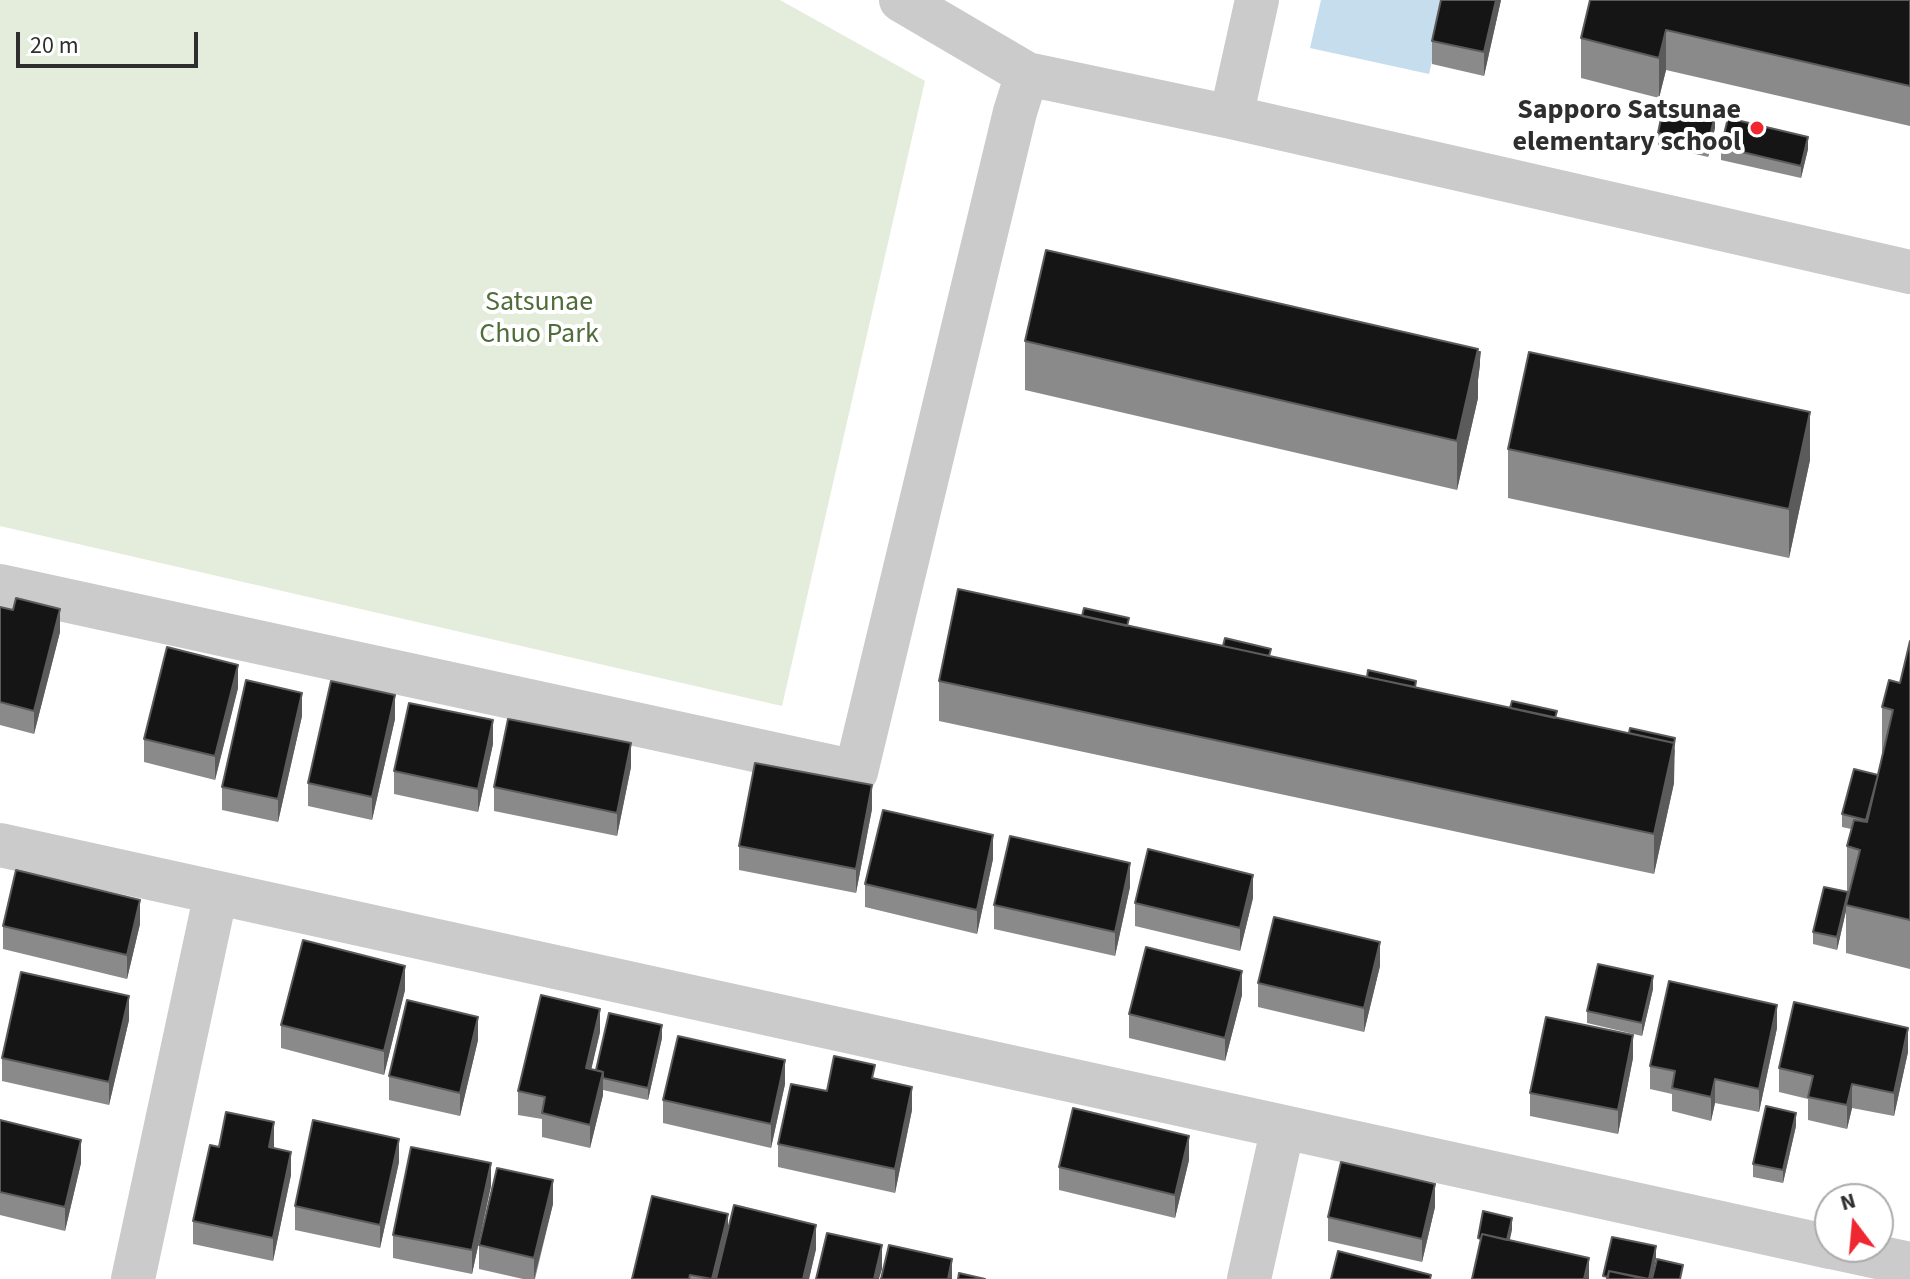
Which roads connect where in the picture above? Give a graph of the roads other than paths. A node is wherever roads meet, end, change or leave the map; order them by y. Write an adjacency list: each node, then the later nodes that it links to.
1 (901, 0): 3 (street)
2 (1257, 0): 4 (street)
3 (1027, 74): 4 (street); 6 (street)
4 (1231, 117): 5 (street)
5 (1910, 272)
6 (0, 586)
7 (0, 845): 8 (street)
8 (216, 893): 9 (street); 11 (street)
9 (1283, 1127): 10 (street); 12 (street)
10 (1814, 1243)
11 (133, 1279)
12 (1249, 1279)

